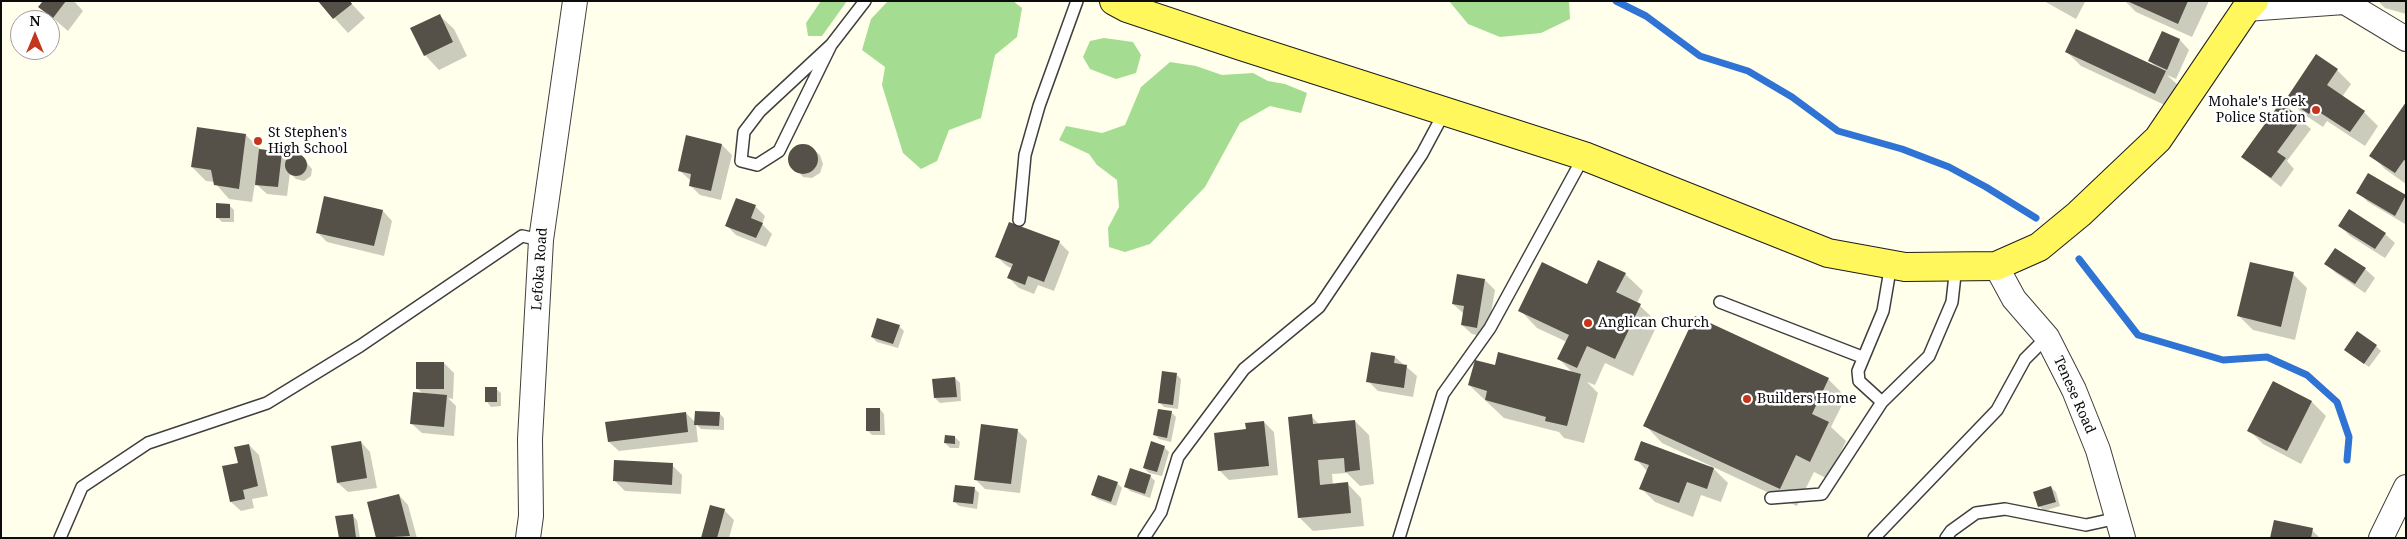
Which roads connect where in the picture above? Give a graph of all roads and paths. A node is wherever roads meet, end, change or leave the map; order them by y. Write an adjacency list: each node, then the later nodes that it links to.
1 (575, 1): 12 (street, Lefoka Road)
2 (865, 1): 8 (lane)
3 (1077, 1): 11 (lane)
4 (1114, 1): 9 (main road)
5 (2344, 2): 6 (street); 7 (street)
6 (2248, 4): 15 (main road)
7 (2406, 39)
8 (831, 44): 8 (lane)
9 (1446, 112): 10 (main road); 25 (lane)
10 (1584, 156): 13 (main road); 26 (lane)
11 (1018, 220)
12 (541, 240): 23 (lane); 24 (street, Lefoka Road)
13 (1891, 264): 14 (main road); 18 (lane)
14 (1956, 266): 15 (main road); 19 (lane)
15 (1996, 266): 17 (street, Tenese Road)
16 (1720, 302): 18 (lane)
17 (2046, 337): 22 (street, Tenese Road); 27 (lane)
18 (1862, 358): 19 (lane)
19 (1882, 402): 21 (lane)
20 (2406, 487): 29 (street)
21 (1771, 498)
22 (2121, 528): 28 (lane)
23 (60, 538)
24 (528, 538)
25 (1144, 538)
26 (1399, 538)
27 (1874, 538)
28 (1946, 538)
29 (2381, 538)

